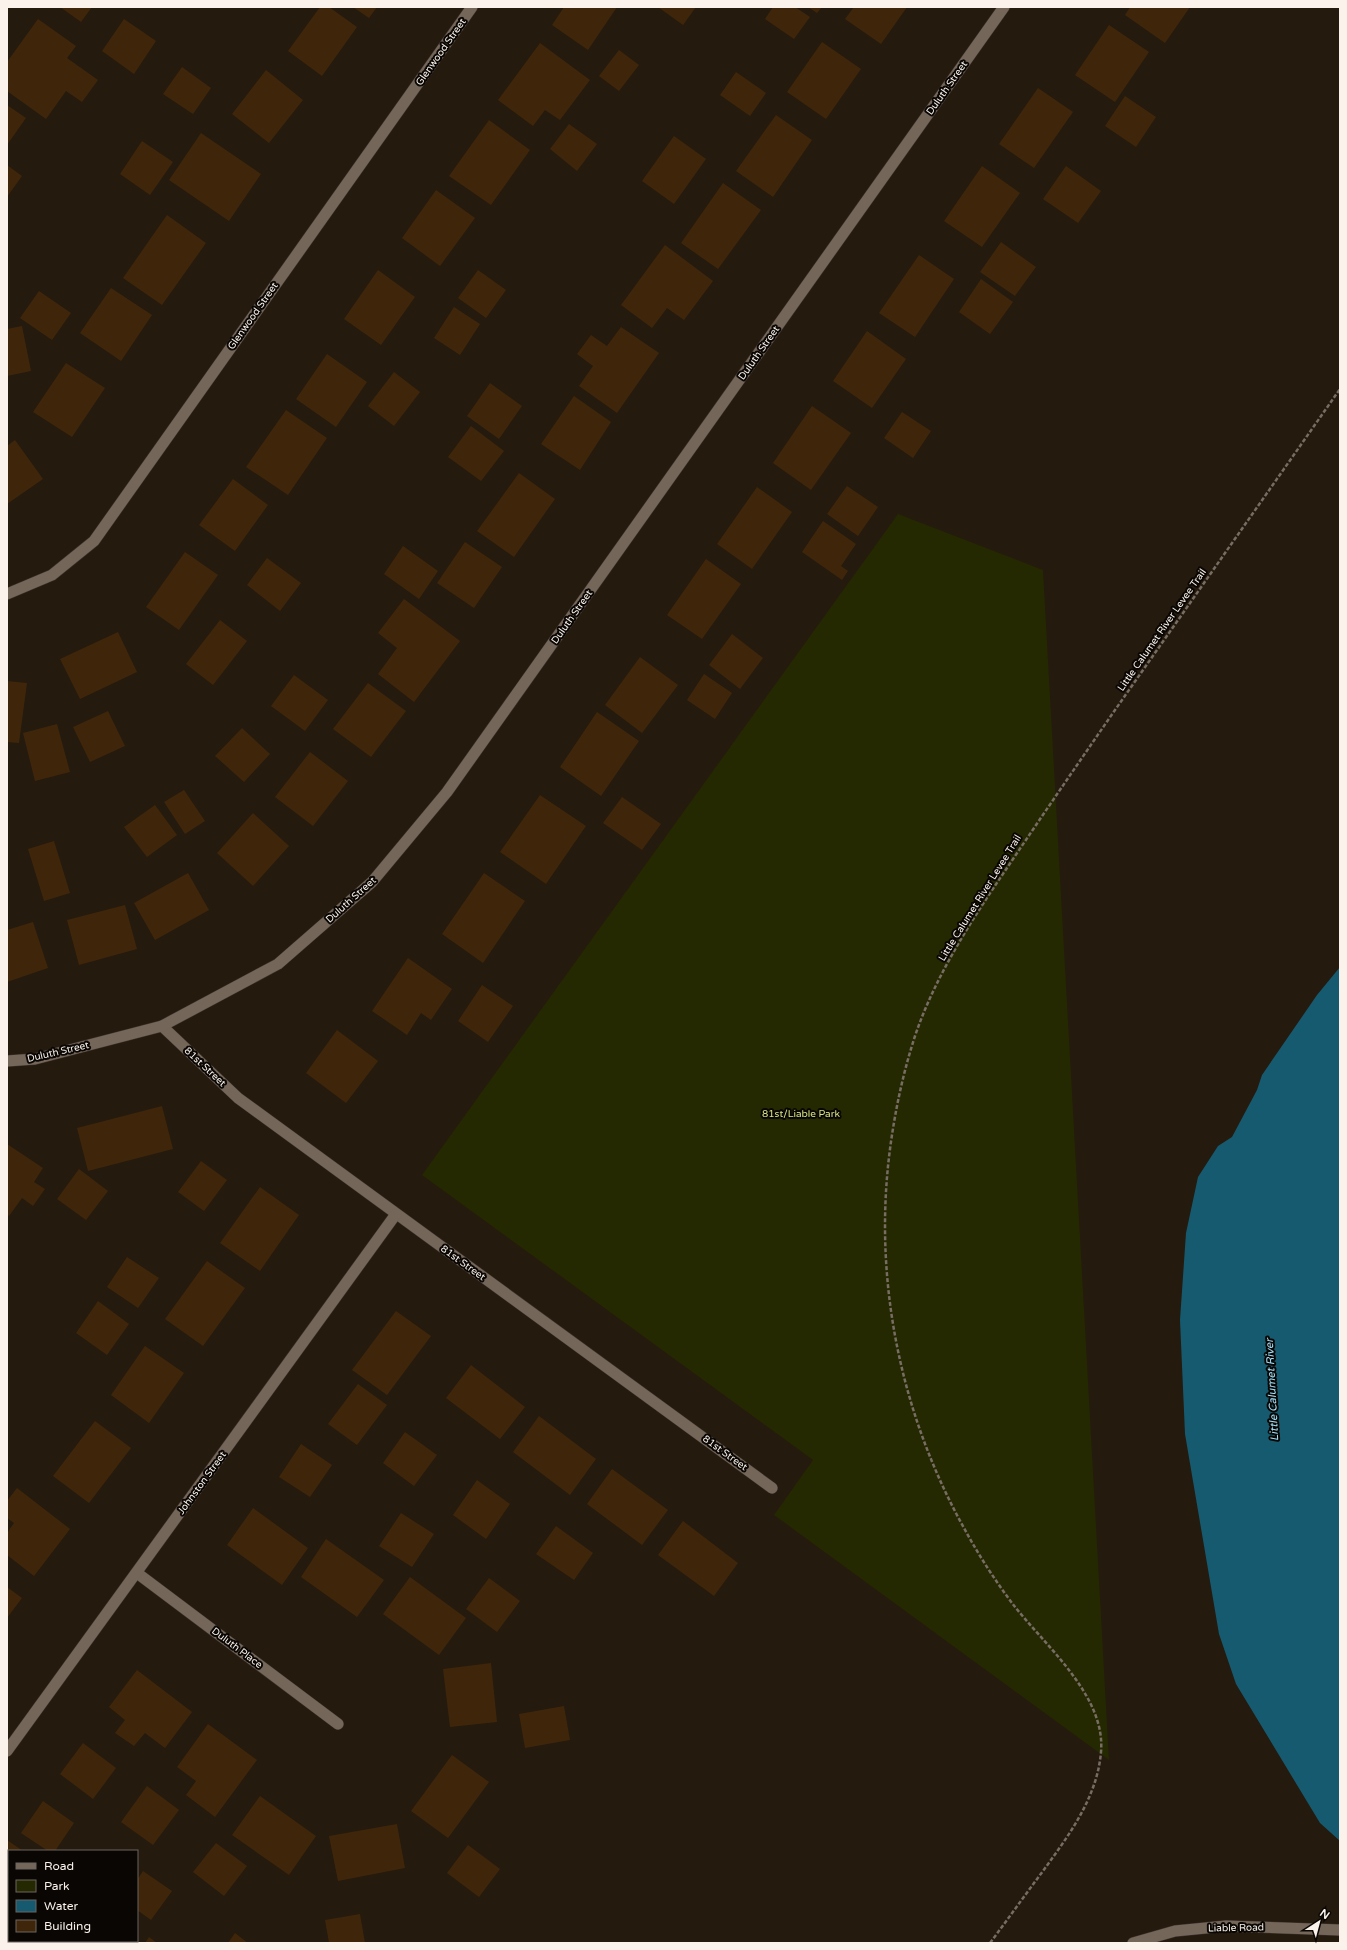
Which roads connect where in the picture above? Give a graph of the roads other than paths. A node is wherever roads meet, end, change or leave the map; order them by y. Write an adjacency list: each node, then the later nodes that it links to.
1 (472, 7): 3 (street, Glenwood Street)
2 (1004, 7): 4 (street, Duluth Street)
3 (7, 594)
4 (162, 1026): 5 (street, Duluth Street); 6 (street, 81st Street)
5 (7, 1061)
6 (396, 1214): 7 (street, 81st Street); 8 (street, Johnston Street)
7 (772, 1488)
8 (137, 1573): 9 (street, Duluth Place); 10 (street, Johnston Street)
9 (338, 1724)
10 (7, 1751)
11 (1340, 1930): 12 (street, Liable Road)
12 (1133, 1943)

